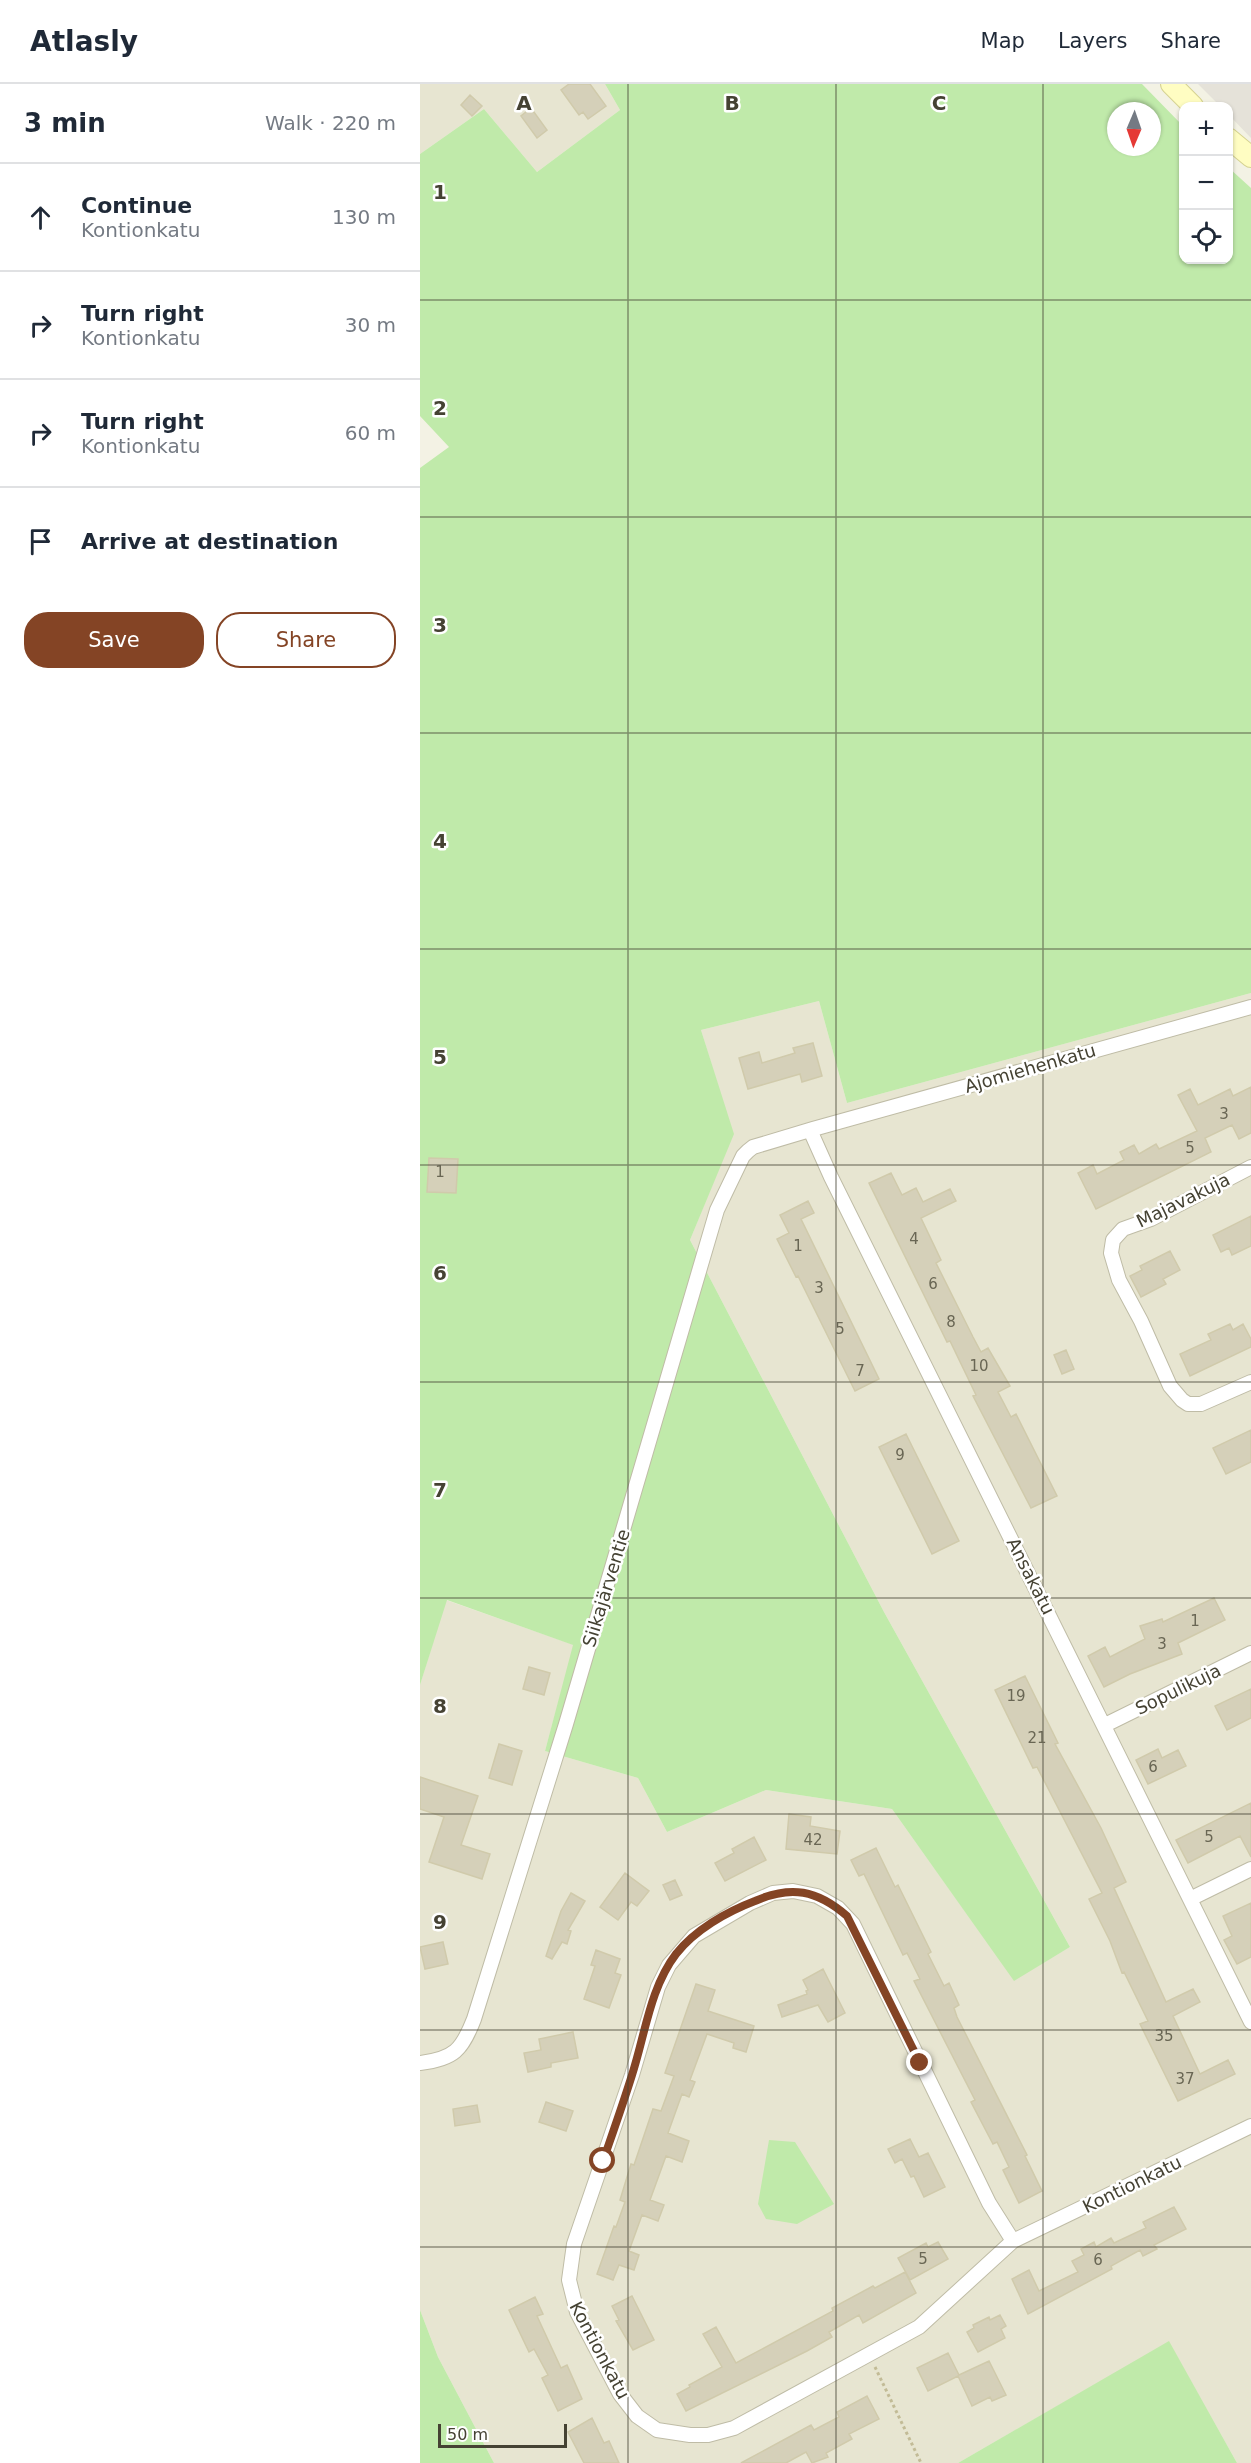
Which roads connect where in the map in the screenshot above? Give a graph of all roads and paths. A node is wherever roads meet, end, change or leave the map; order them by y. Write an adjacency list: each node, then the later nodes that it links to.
1 (1171, 84): 2 (street)
2 (1189, 102)
3 (1233, 142): 4 (street)
4 (1251, 157)
5 (1251, 1006): 6 (street, Ajomiehenkatu)
6 (810, 1130): 10 (street, Ansakatu); 14 (street, Siikajärventie)
7 (1251, 1167): 8 (street, Majavakuja)
8 (1251, 1382)
9 (1251, 1653): 10 (street, Sopulikuja)
10 (1105, 1725): 12 (street, Ansakatu)
11 (1251, 1869): 12 (street)
12 (1190, 1899): 13 (street, Ansakatu)
13 (1251, 2022)
14 (420, 2063)
15 (1251, 2126): 16 (street, Kontionkatu)
16 (1013, 2241): 17 (street, Kontionkatu); 17 (street, Kontionkatu)
17 (870, 2356): 18 (path)
18 (921, 2463)

